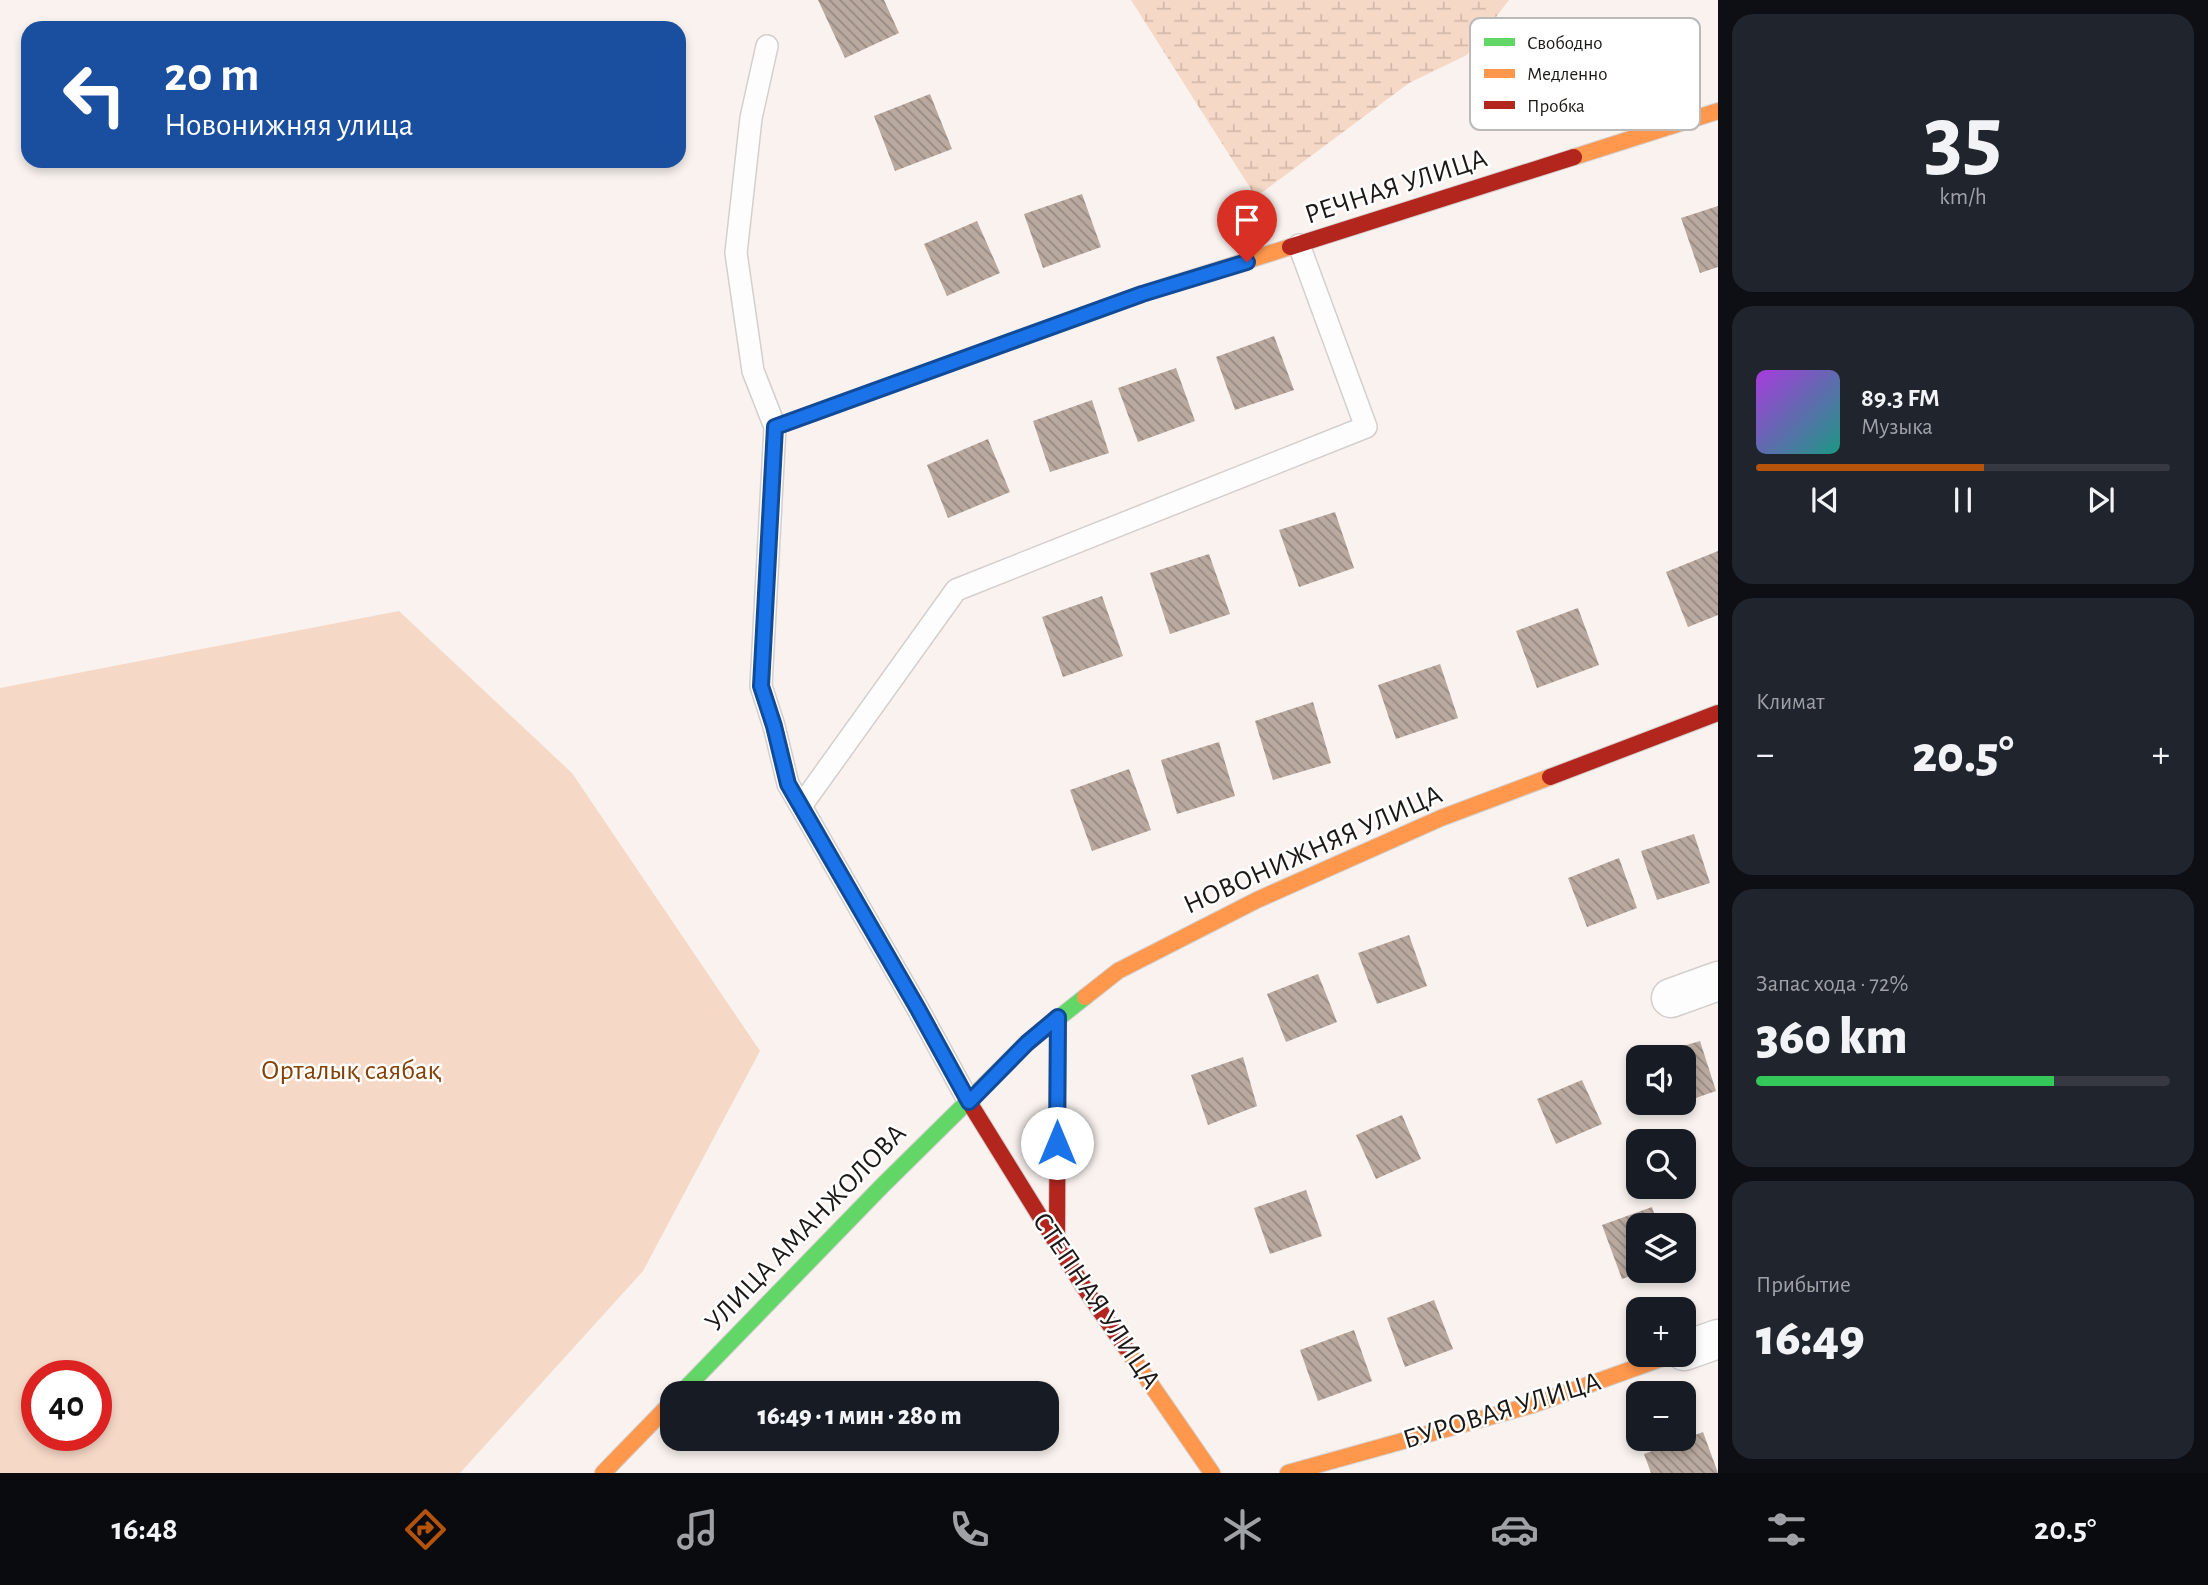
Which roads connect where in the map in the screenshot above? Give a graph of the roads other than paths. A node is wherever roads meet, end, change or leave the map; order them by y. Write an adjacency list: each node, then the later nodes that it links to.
1 (767, 46): 6 (lane)
2 (1718, 111): 3 (street, РЕЧНАЯ УЛИЦА)
3 (1700, 117)
4 (1659, 130): 5 (street, РЕЧНАЯ УЛИЦА)
5 (1299, 245): 6 (street, РЕЧНАЯ УЛИЦА); 8 (lane)
6 (775, 427): 8 (lane, СТЕПНАЯ УЛИЦА)
7 (1718, 713): 11 (street, НОВОНИЖНЯЯ УЛИЦА)
8 (801, 806): 12 (lane, СТЕПНАЯ УЛИЦА)
9 (1718, 981): 10 (street)
10 (1671, 998)
11 (1058, 1017): 12 (street, НОВОНИЖНЯЯ УЛИЦА); 13 (street)
12 (969, 1102): 13 (street, СТЕПНАЯ УЛИЦА); 17 (street, УЛИЦА АМАНЖОЛОВА)
13 (1057, 1243): 20 (street, СТЕПНАЯ УЛИЦА)
14 (1718, 1339): 15 (street)
15 (1696, 1347)
16 (1638, 1367): 21 (street, БУРОВАЯ УЛИЦА)
17 (693, 1381)
18 (660, 1414): 19 (street)
19 (603, 1473)
20 (1212, 1473)
21 (1288, 1473)

